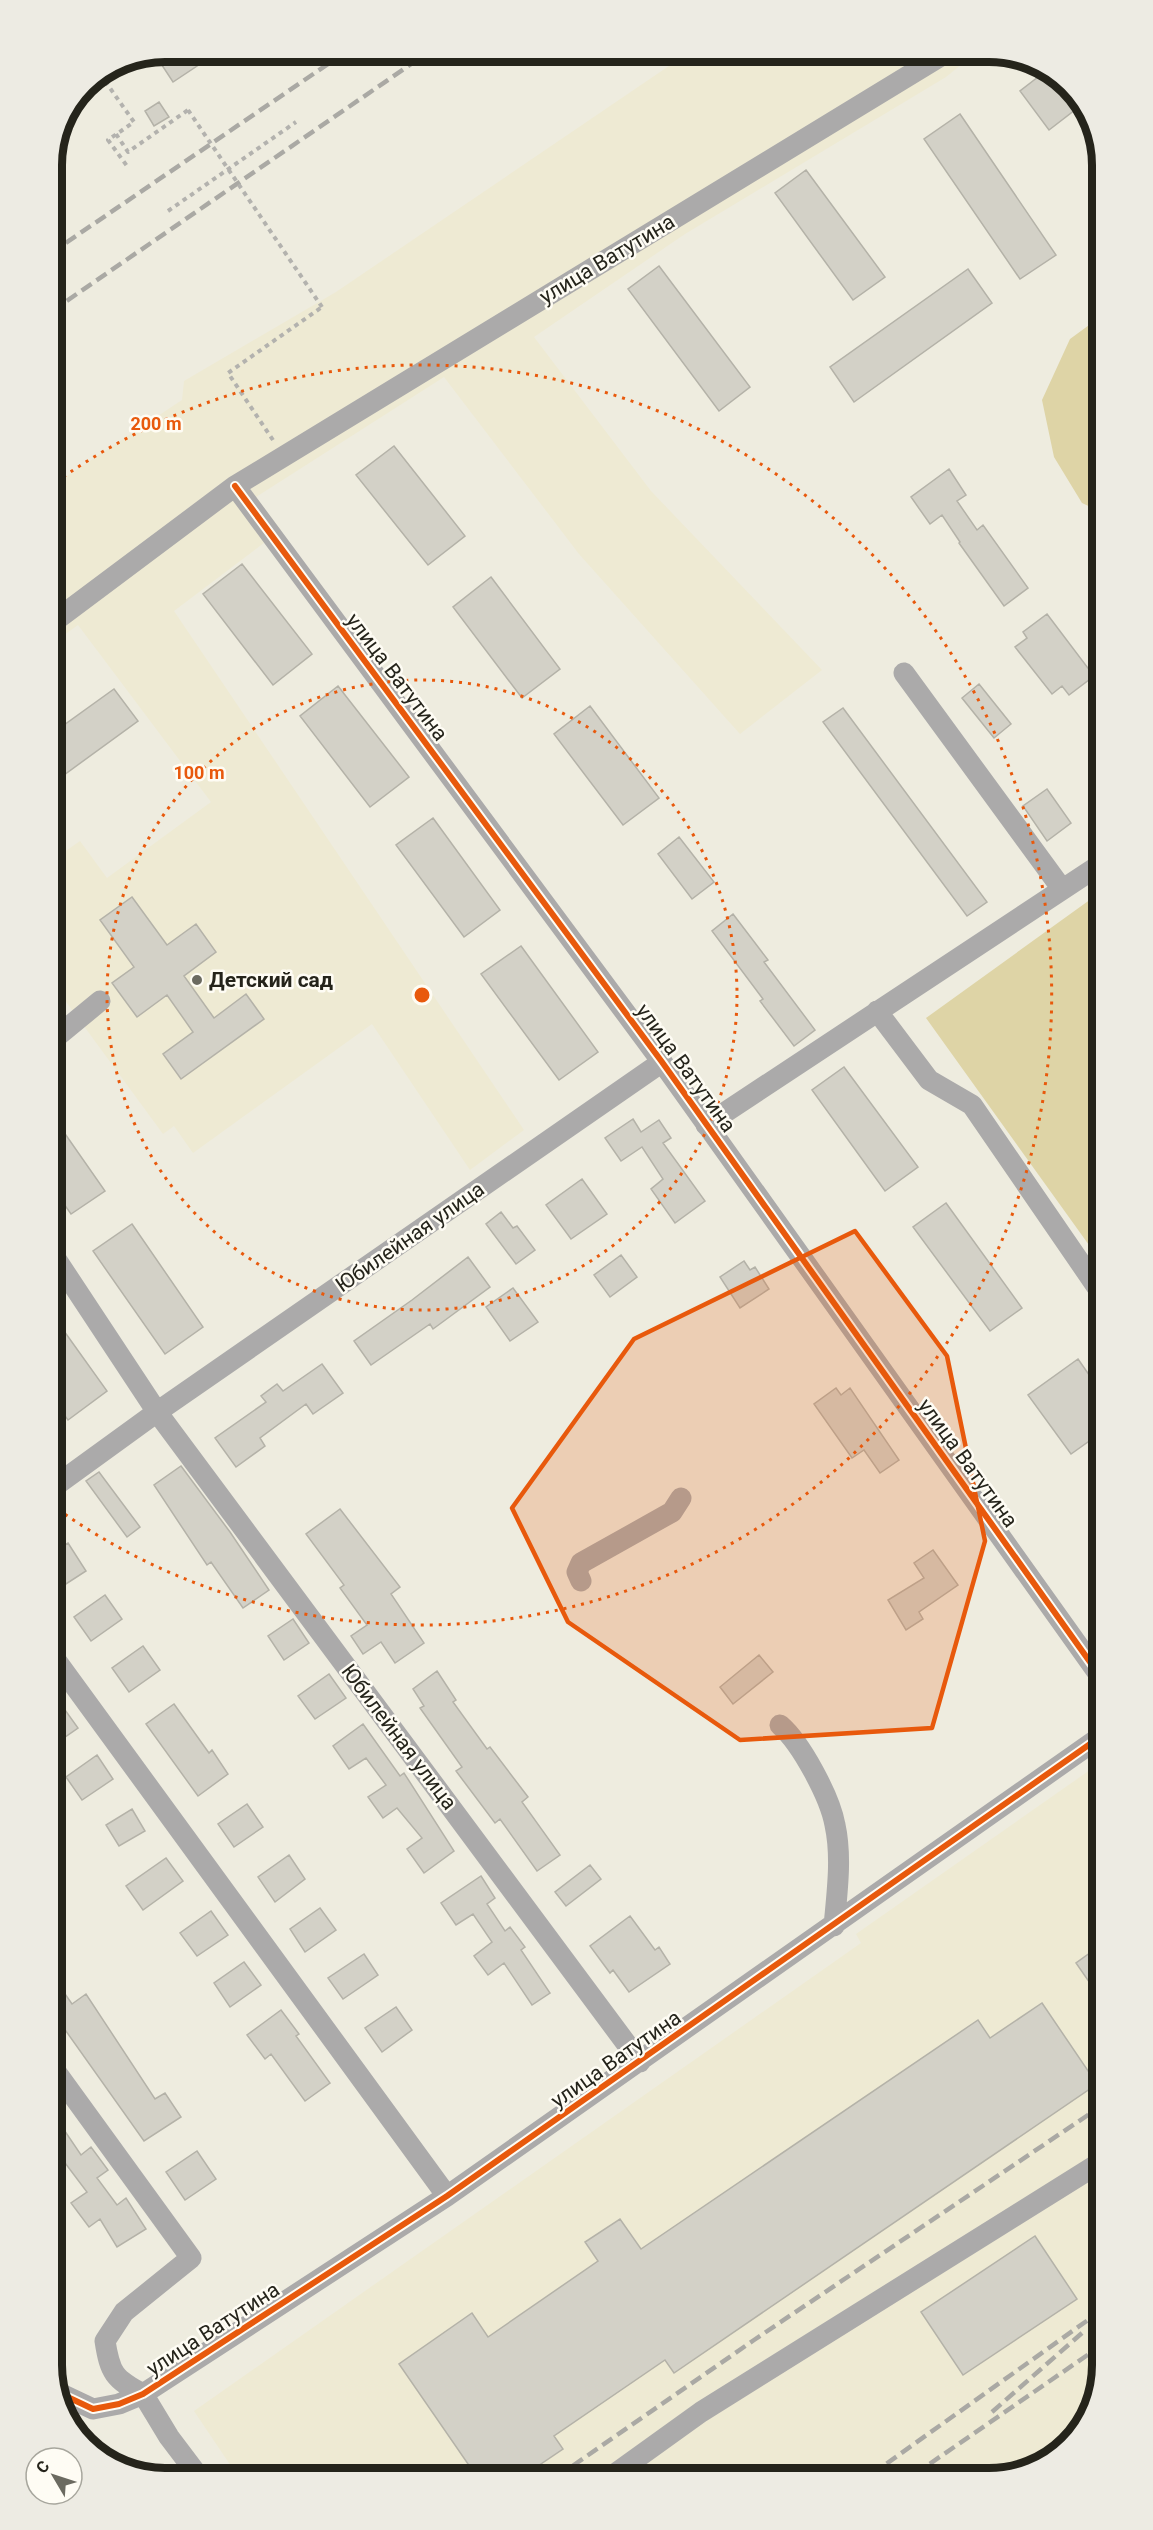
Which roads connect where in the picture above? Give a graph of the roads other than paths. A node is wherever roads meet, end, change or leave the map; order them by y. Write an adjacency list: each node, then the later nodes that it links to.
1 (931, 62): 2 (street, улица Ватутина)
2 (235, 486): 3 (street, улица Ватутина); 10 (street, улица Ватутина)
3 (62, 616)
4 (904, 673): 6 (street)
5 (1092, 870): 6 (street, улица Ватутина)
6 (1062, 889): 8 (street, улица Ватутина)
7 (100, 1001): 9 (street)
8 (877, 1011): 11 (street, улица Ватутина); 13 (street)
9 (62, 1032)
10 (662, 1062): 11 (street, улица Ватутина); 14 (street, Юбилейная улица)
11 (706, 1125): 18 (street, улица Ватутина)
12 (62, 1268): 14 (street, Юбилейная улица)
13 (1092, 1280)
14 (157, 1412): 15 (street, Юбилейная улица); 23 (street, Юбилейная улица)
15 (62, 1481)
16 (681, 1498): 17 (street)
17 (581, 1581)
18 (1092, 1665)
19 (62, 1669): 26 (street)
20 (780, 1725): 22 (street)
21 (1092, 1743): 22 (street, улица Ватутина)
22 (834, 1926): 23 (street, улица Ватутина)
23 (640, 2062): 26 (street, улица Ватутина)
24 (62, 2080): 27 (street)
25 (1092, 2168): 30 (street)
26 (447, 2196): 27 (street, улица Ватутина)
27 (143, 2394): 28 (street, улица Ватутина); 29 (street)
28 (66, 2396)
29 (192, 2468)
30 (623, 2468)

